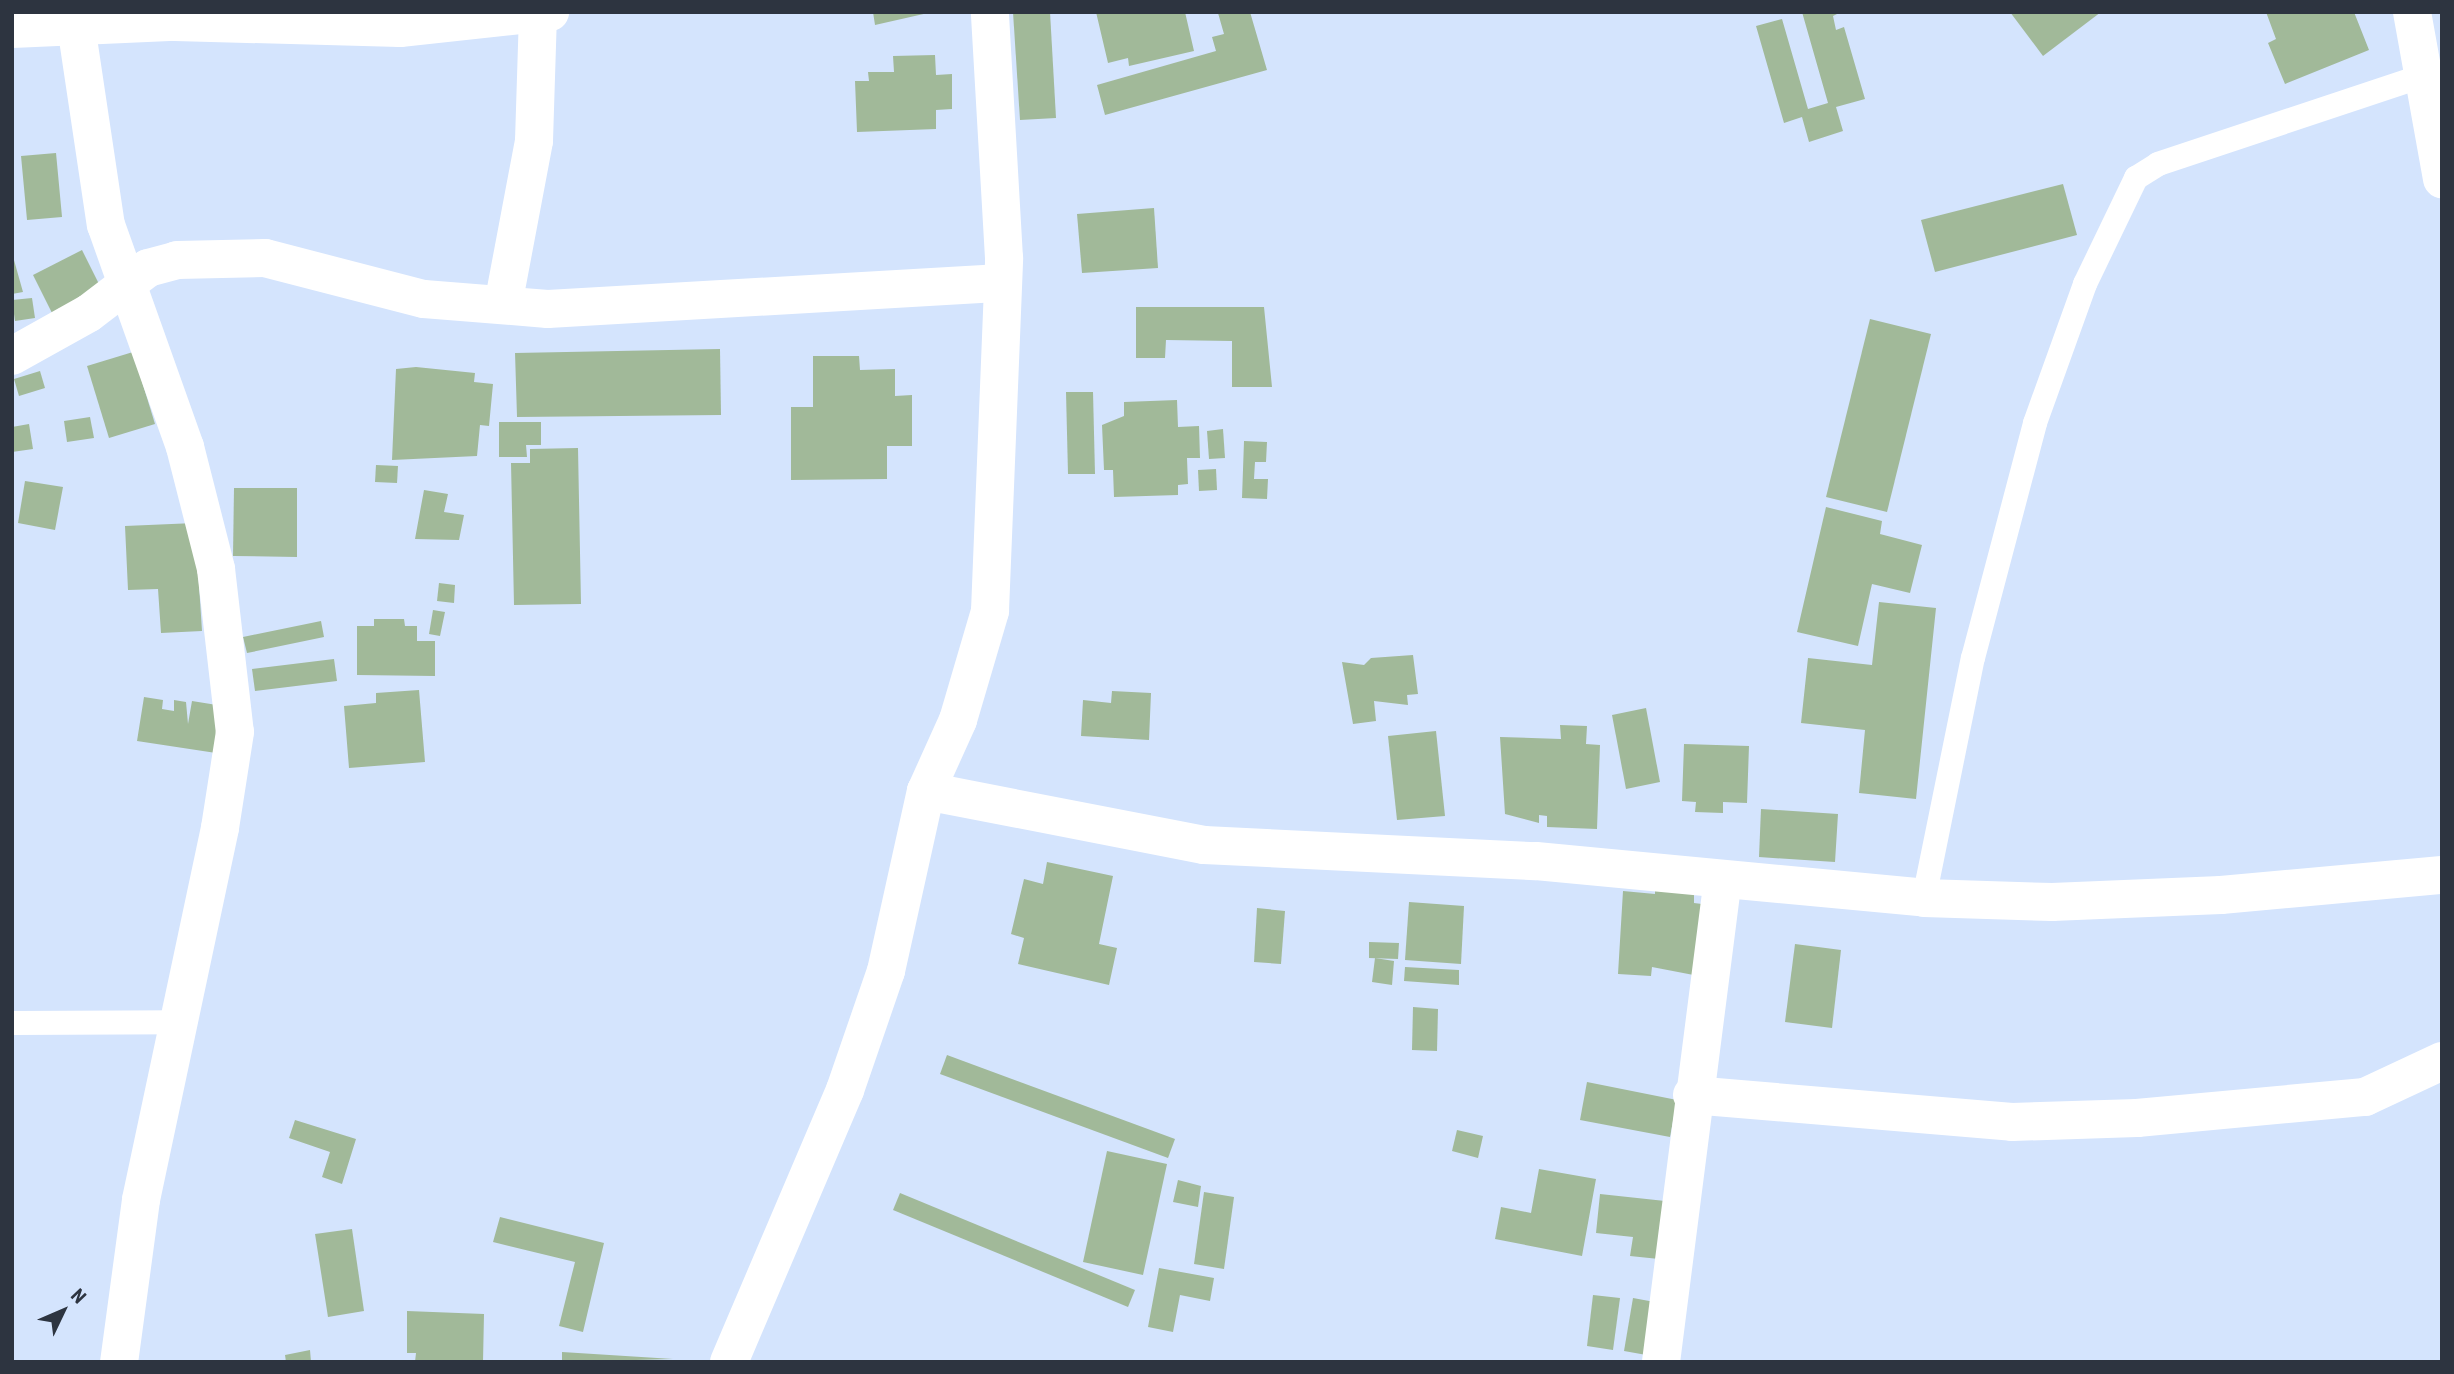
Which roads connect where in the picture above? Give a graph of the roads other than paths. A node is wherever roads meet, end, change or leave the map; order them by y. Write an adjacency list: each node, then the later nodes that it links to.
1 (990, 12): 9 (street)
2 (2412, 12): 6 (street)
3 (544, 14): 4 (street); 10 (street)
4 (74, 22): 5 (street); 8 (street)
5 (12, 29)
6 (2423, 76): 7 (street); 15 (lane)
7 (2442, 179)
8 (127, 282): 10 (street); 11 (street); 16 (street)
9 (1002, 283): 10 (street); 12 (street)
10 (503, 305)
11 (12, 356)
12 (926, 791): 14 (street); 23 (street)
13 (2442, 875): 15 (street)
14 (1723, 880): 15 (street); 20 (street)
15 (1924, 898)
16 (179, 1022): 17 (lane); 22 (street)
17 (12, 1023)
18 (2442, 1061): 21 (street)
19 (2442, 1094): 21 (street)
20 (1692, 1095): 21 (street); 24 (street)
21 (2365, 1097)
22 (119, 1362)
23 (729, 1362)
24 (1661, 1362)

